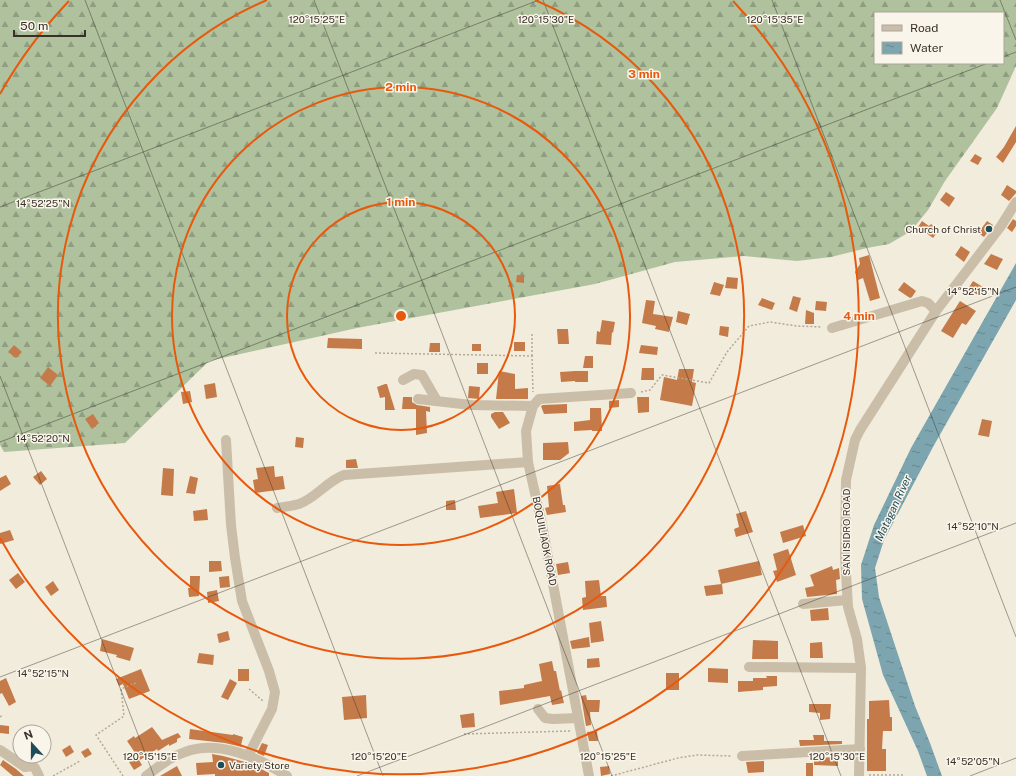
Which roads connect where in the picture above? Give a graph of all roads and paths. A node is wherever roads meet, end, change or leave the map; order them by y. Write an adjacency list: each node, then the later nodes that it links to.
1 (1016, 202): 2 (street, SAN ISIDRO ROAD)
2 (936, 311): 3 (street); 15 (street, SAN ISIDRO ROAD)
3 (832, 328): 8 (path)
4 (532, 334): 6 (path)
5 (375, 353): 6 (path)
6 (532, 356): 11 (path)
7 (403, 380): 10 (street)
8 (631, 393): 11 (street)
9 (418, 399): 10 (street)
10 (436, 401): 11 (street)
11 (533, 406): 13 (street, BOQUILIAOK ROAD)
12 (226, 440): 21 (street)
13 (528, 462): 14 (street); 25 (street, BOQUILIAOK ROAD)
14 (277, 508)
15 (847, 600): 16 (street); 18 (street, SAN ISIDRO ROAD)
16 (803, 604)
17 (748, 667): 18 (street)
18 (861, 668): 28 (street, SAN ISIDRO ROAD)
19 (136, 683): 37 (path)
20 (250, 689): 21 (path)
21 (272, 709): 30 (street)
22 (538, 709): 25 (street)
23 (3, 715): 24 (path)
24 (0, 717)
25 (578, 718): 26 (street, BOQUILIAOK ROAD)
26 (580, 730): 27 (path); 40 (street, BOQUILIAOK ROAD)
27 (464, 734)
28 (860, 749): 31 (street); 42 (street, SAN ISIDRO ROAD)
29 (0, 750): 35 (street)
30 (248, 756): 33 (street); 39 (street)
31 (742, 756): 41 (path)
32 (80, 761): 36 (path)
33 (160, 772): 38 (street)
34 (904, 775): 42 (path)
35 (39, 776)
36 (54, 776)
37 (123, 776)
38 (146, 776)
39 (287, 776)
40 (589, 776)
41 (611, 776)
42 (859, 776)

